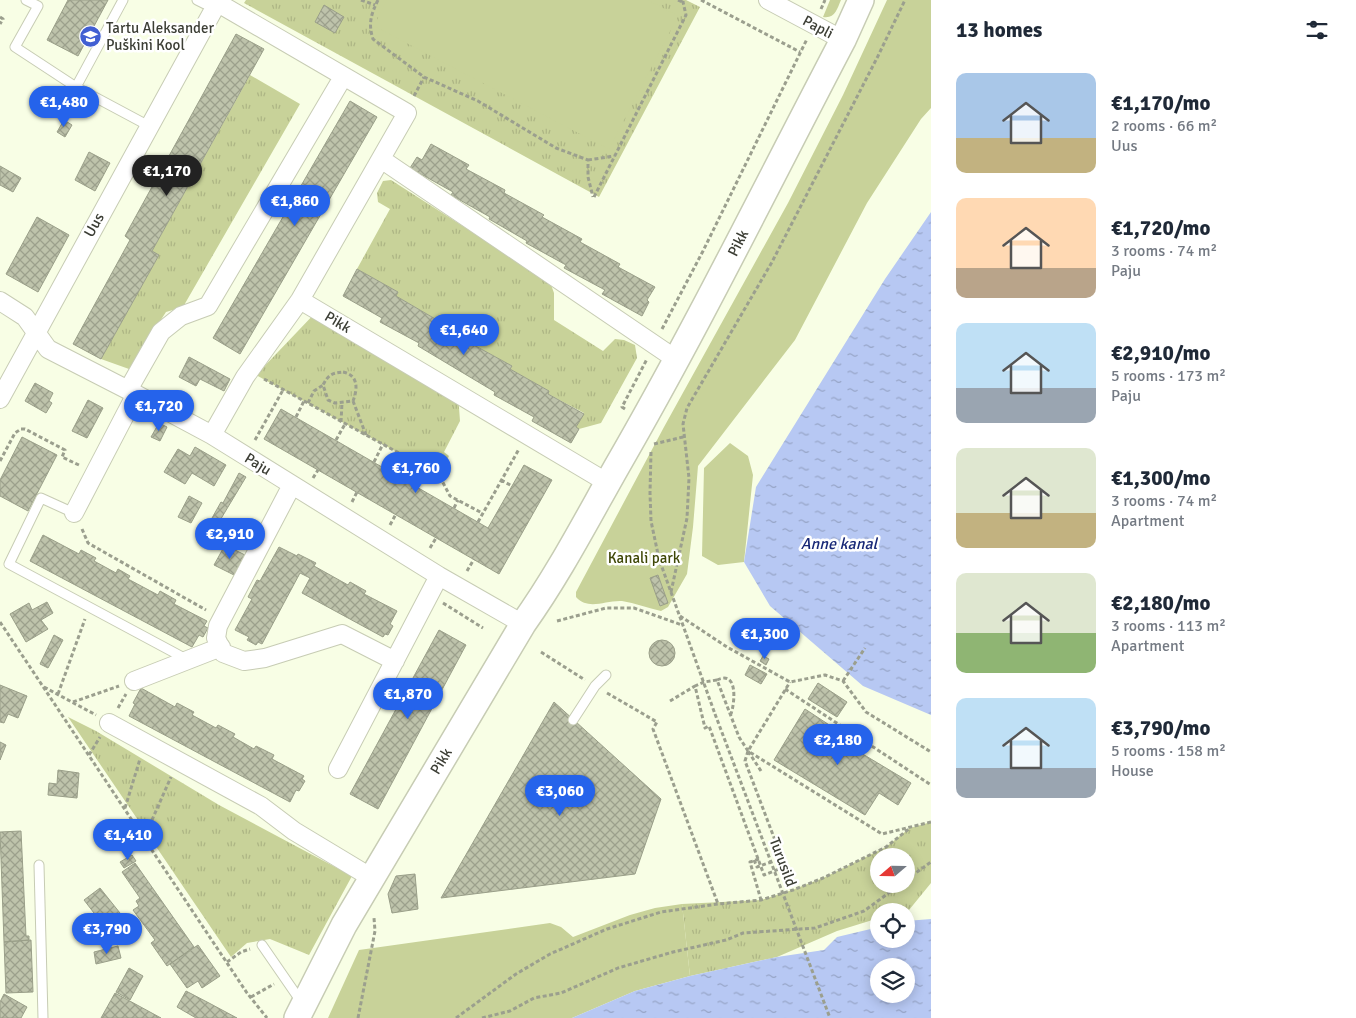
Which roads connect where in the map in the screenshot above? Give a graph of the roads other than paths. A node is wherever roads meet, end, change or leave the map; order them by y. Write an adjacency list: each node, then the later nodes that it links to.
1 (26, 0): 9 (lane)
2 (123, 0): 9 (lane)
3 (197, 0): 6 (lane)
4 (768, 0): 7 (street, Papli)
5 (860, 0): 7 (street, Pikk)
6 (218, 1): 8 (street); 10 (street, Uus)
7 (843, 40): 15 (street, Pikk)
8 (344, 77): 11 (street); 16 (street)
9 (76, 87): 10 (lane)
10 (149, 126): 14 (street, Uus)
11 (381, 159): 12 (street); 15 (street)
12 (300, 300): 18 (street); 19 (street, Pikk)
13 (0, 301): 14 (street, Paju)
14 (37, 331): 16 (street, Paju); 17 (street, Uus)
15 (677, 360): 19 (street, Pikk)
16 (132, 392): 18 (street, Paju); 21 (street)
17 (0, 399)
18 (212, 435): 20 (street, Paju)
19 (608, 483): 23 (street, Pikk)
20 (292, 485): 22 (street, Paju); 24 (street)
21 (74, 513): 25 (lane)
22 (439, 576): 23 (street, Paju); 26 (street)
23 (523, 624): 33 (street, Pikk)
24 (220, 647): 25 (street); 26 (street)
25 (188, 660): 28 (street)
26 (395, 661): 31 (street)
27 (606, 674): 29 (lane)
28 (134, 681)
29 (573, 720)
30 (109, 723): 33 (street)
31 (338, 769)
32 (39, 865): 36 (lane)
33 (372, 878): 35 (street, Pikk)
34 (262, 945): 35 (lane)
35 (300, 1011)
36 (43, 1018)

